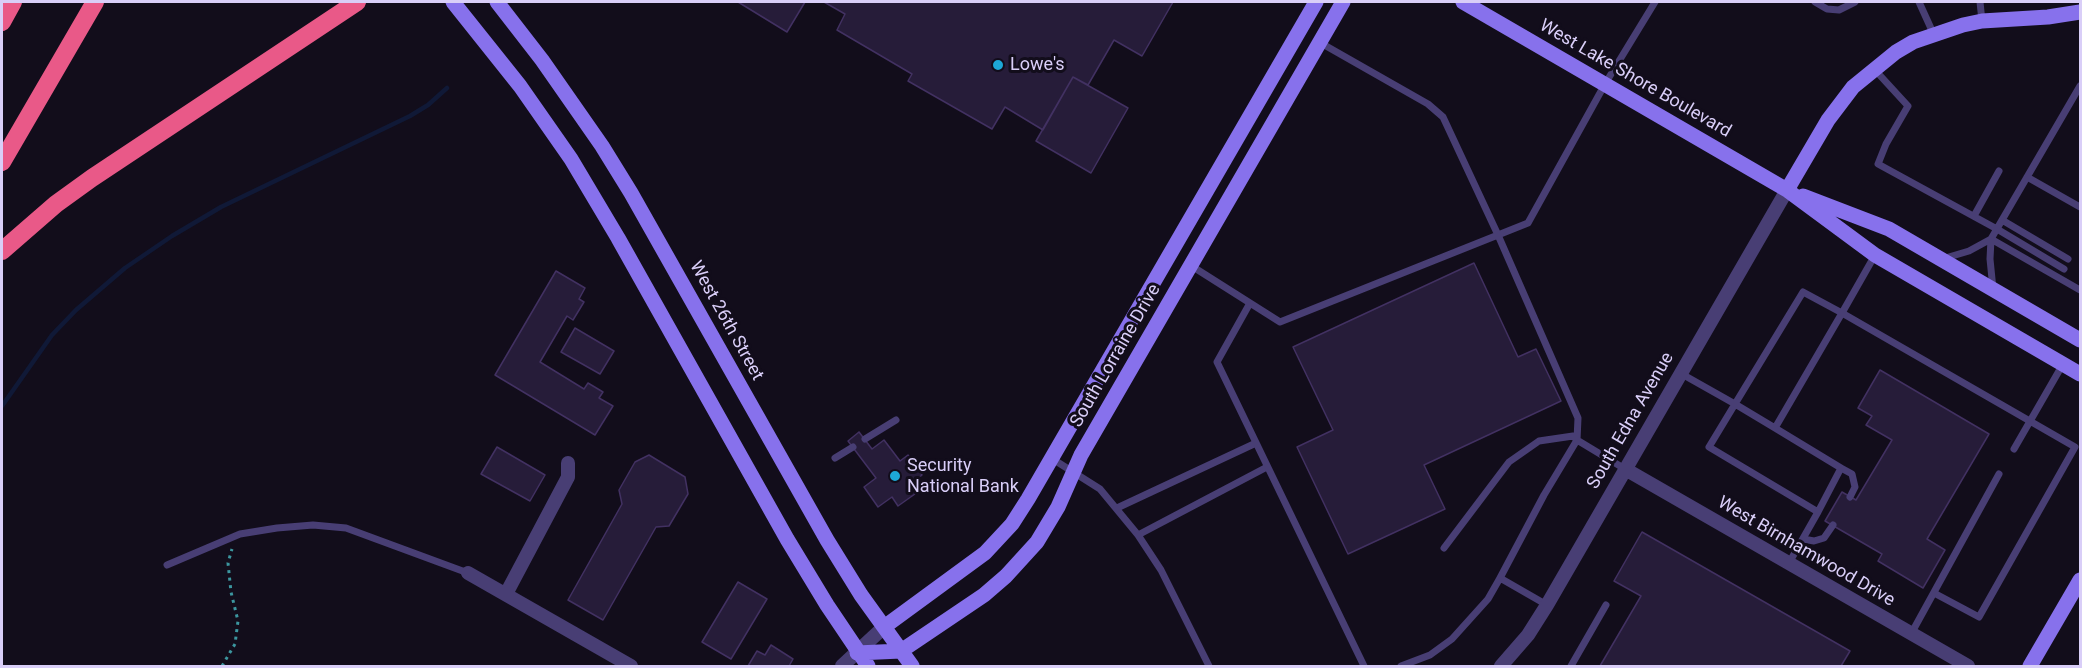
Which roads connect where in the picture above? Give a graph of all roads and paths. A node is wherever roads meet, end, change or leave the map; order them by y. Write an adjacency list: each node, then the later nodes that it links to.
1 (13, 2): 15 (highway)
2 (94, 2): 22 (highway)
3 (357, 2): 32 (highway)
4 (453, 2): 83 (street)
5 (497, 2): 80 (street, West 26th Street)
6 (1316, 2): 56 (street, South Lorraine Drive)
7 (1343, 2): 18 (street, South Lorraine Drive)
8 (1463, 2): 20 (street, West Lake Shore Boulevard)
9 (1655, 2): 20 (lane)
10 (1815, 2): 11 (lane)
11 (1855, 2)
12 (1919, 2): 17 (lane)
13 (1980, 2): 16 (lane)
14 (2080, 12): 16 (street)
15 (2, 21)
16 (1982, 21): 17 (street)
17 (1934, 35): 19 (street)
18 (1319, 42): 30 (lane); 36 (street, South Lorraine Drive)
19 (1874, 68): 25 (street); 27 (lane)
20 (1605, 84): 25 (street, West Lake Shore Boulevard); 30 (lane)
21 (2080, 86): 24 (lane)
22 (2, 162)
23 (1999, 171): 27 (lane)
24 (2027, 177): 26 (lane); 28 (lane)
25 (1786, 190): 33 (street, West Lake Shore Boulevard); 34 (street, West Lake Shore Boulevard); 44 (street, South Edna Avenue)
26 (2080, 207)
27 (1974, 216): 29 (lane)
28 (2002, 220): 29 (lane); 35 (lane)
29 (1997, 229): 31 (lane); 37 (lane)
30 (1498, 235): 40 (lane); 51 (lane)
31 (1991, 239): 34 (lane); 38 (lane); 39 (lane)
32 (2, 251)
33 (1875, 255): 41 (lane); 43 (street, West Lake Shore Boulevard)
34 (1941, 259): 38 (street, West Lake Shore Boulevard)
35 (2068, 259)
36 (1190, 265): 40 (lane); 61 (street, South Lorraine Drive)
37 (2064, 269)
38 (1993, 289): 42 (street, West Lake Shore Boulevard)
39 (2080, 290)
40 (1250, 303): 52 (lane)
41 (1842, 313): 46 (lane); 48 (lane); 49 (lane)
42 (2080, 340)
43 (2063, 364): 45 (street, West Lake Shore Boulevard); 48 (lane)
44 (1680, 373): 46 (lane); 60 (street, South Edna Avenue)
45 (2080, 374)
46 (1735, 404): 49 (lane); 65 (lane)
47 (896, 420): 50 (lane)
48 (2030, 420): 54 (lane); 76 (lane)
49 (1775, 429): 59 (lane)
50 (865, 439)
51 (1577, 440): 60 (lane); 70 (lane); 74 (lane)
52 (1256, 443): 58 (lane); 64 (lane)
53 (853, 447): 55 (lane)
54 (2014, 449)
55 (835, 458)
56 (1052, 458): 61 (lane); 80 (street, South Lorraine Drive)
57 (568, 463): 77 (street)
58 (1267, 467): 68 (lane); 90 (lane)
59 (1841, 468): 63 (lane); 65 (lane)
60 (1625, 469): 71 (street, West Birnhamwood Drive); 78 (street, South Edna Avenue)
61 (1074, 472): 64 (lane); 82 (street, South Lorraine Drive)
62 (1999, 474): 76 (lane)
63 (1850, 497)
64 (1117, 508): 68 (lane)
65 (1818, 512): 69 (lane)
66 (1833, 525): 69 (lane)
67 (240, 534): 72 (lane); 73 (lane); 84 (path)
68 (1138, 535): 89 (lane)
69 (1803, 539): 71 (lane)
70 (1444, 548)
71 (1789, 563): 81 (street, West Birnhamwood Drive)
72 (167, 565)
73 (468, 573): 77 (street)
74 (1500, 578): 78 (lane); 91 (lane)
75 (2080, 580): 95 (street)
76 (1934, 593): 81 (lane)
77 (506, 594): 85 (street)
78 (1546, 605): 92 (street, South Edna Avenue)
79 (1606, 605): 93 (lane)
80 (884, 627): 82 (street, West 26th Street); 83 (street)
81 (1911, 634): 94 (street, West Birnhamwood Drive)
82 (901, 651): 83 (street); 88 (street, West 26th Street)
83 (857, 653): 86 (street); 87 (street)
84 (222, 666)
85 (631, 666)
86 (842, 666)
87 (868, 666)
88 (912, 666)
89 (1209, 666)
90 (1364, 666)
91 (1401, 666)
92 (1501, 666)
93 (1571, 666)
94 (1968, 666)
95 (2030, 666)

